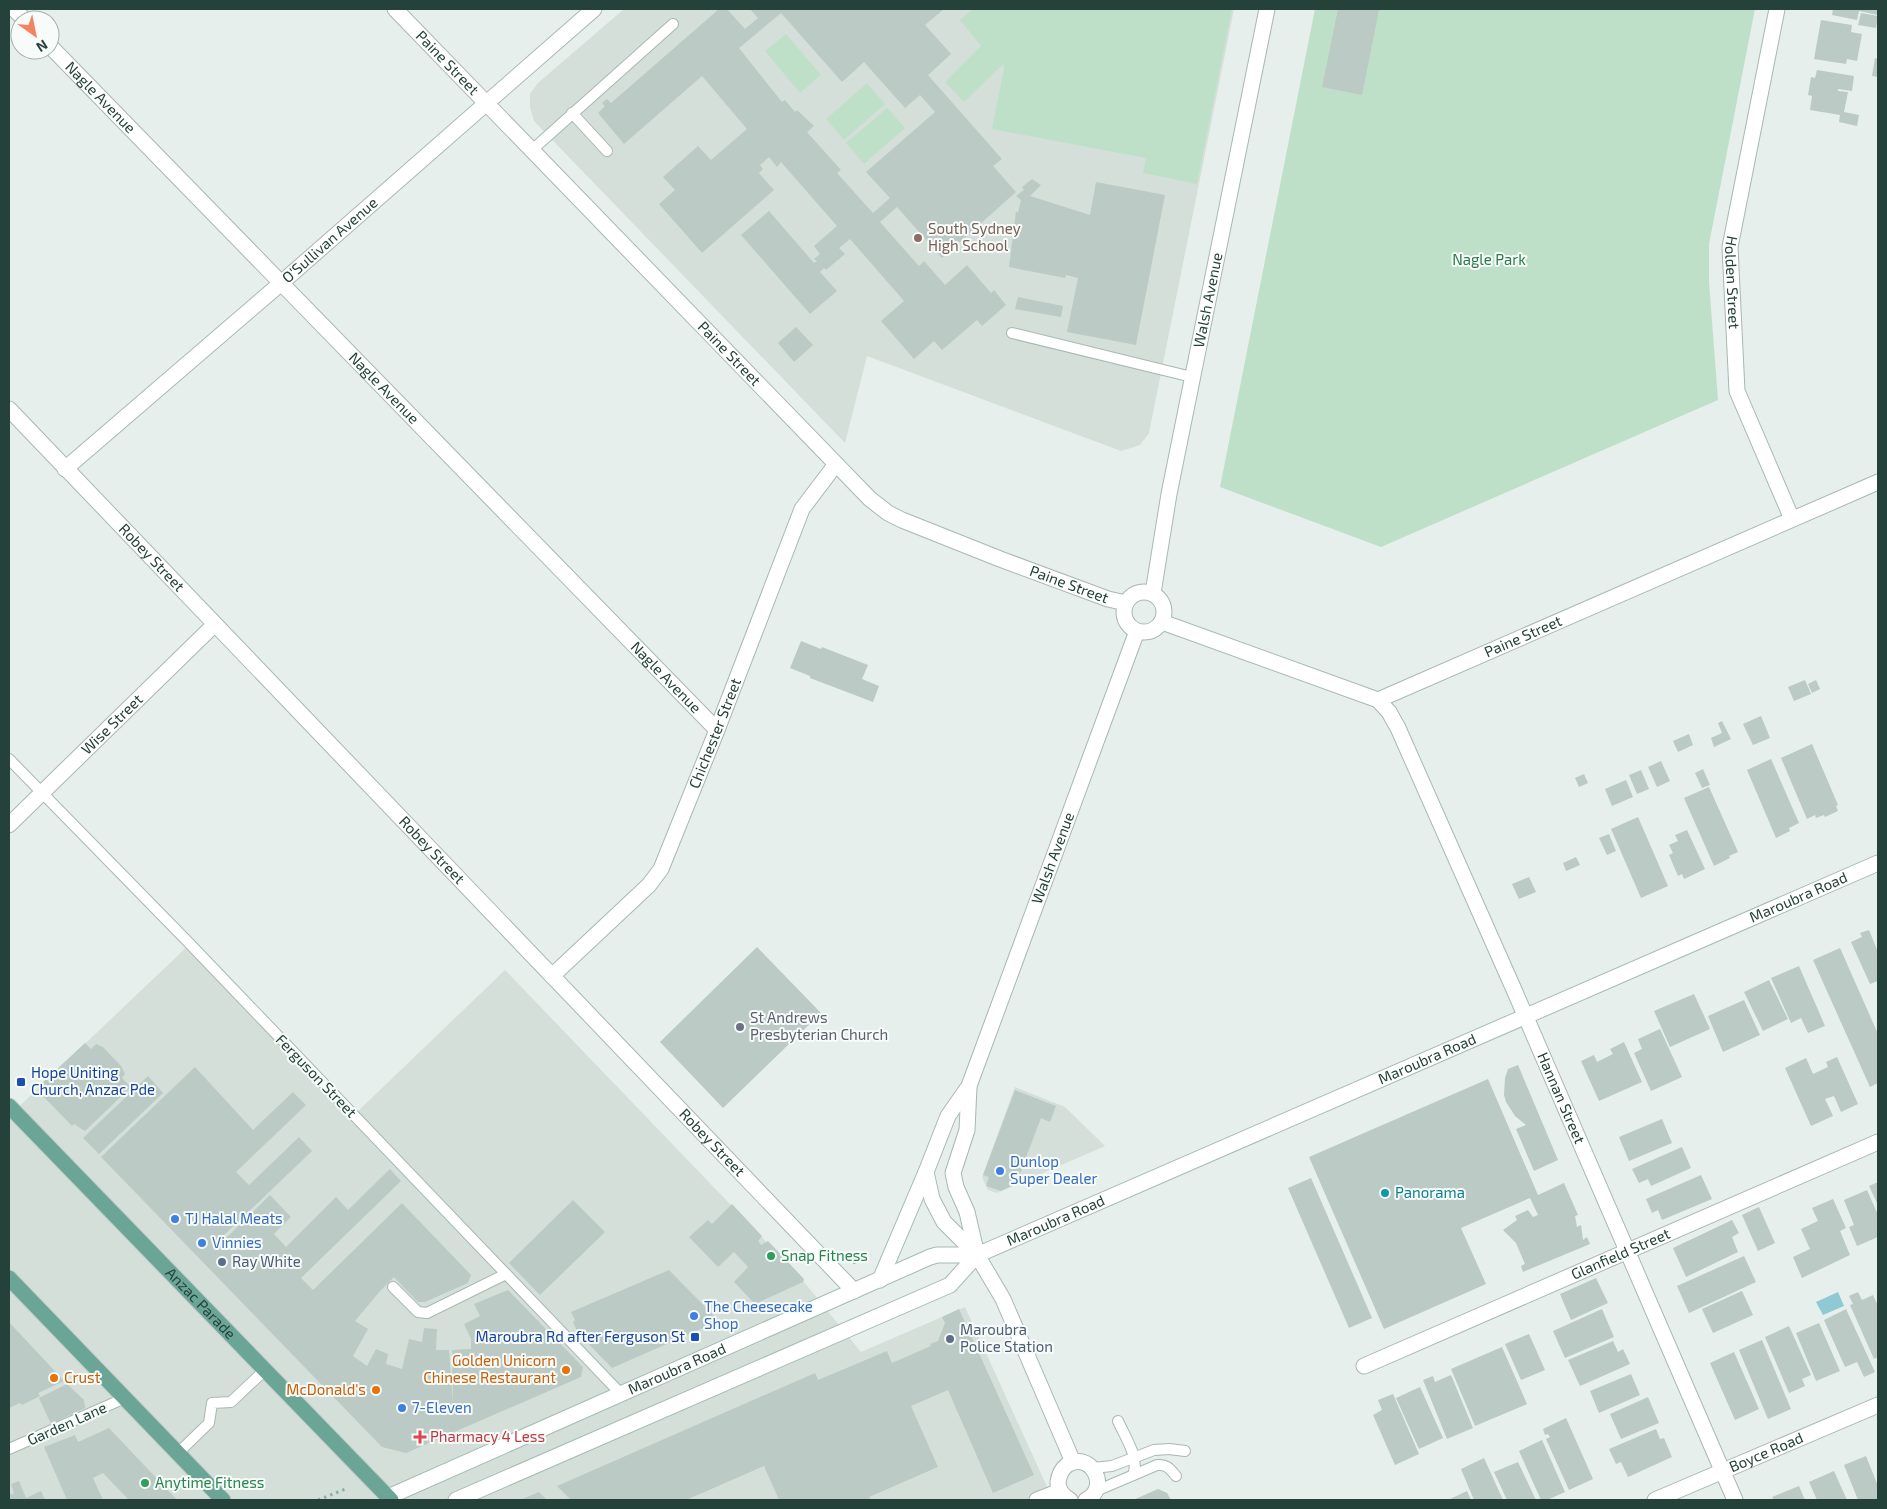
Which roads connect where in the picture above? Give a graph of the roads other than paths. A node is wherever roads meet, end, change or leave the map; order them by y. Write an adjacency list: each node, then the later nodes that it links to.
1 (395, 9): 7 (street, Paine Street)
2 (594, 9): 7 (street, O'Sullivan Avenue)
3 (1267, 9): 13 (street, Walsh Avenue)
4 (1777, 9): 18 (street, Holden Street)
5 (673, 24): 8 (lane)
6 (60, 56): 11 (street, Nagle Avenue)
7 (487, 103): 9 (street, Paine Street); 11 (street, O'Sullivan Avenue)
8 (572, 113): 9 (lane); 10 (lane)
9 (532, 150): 15 (street, Paine Street)
10 (607, 152)
11 (280, 284): 16 (street, O'Sullivan Avenue); 25 (street, Nagle Avenue)
12 (1012, 333): 13 (lane)
13 (1192, 377): 19 (street, Walsh Avenue)
14 (9, 409): 16 (street, Robey Street)
15 (836, 464): 20 (street, Paine Street); 25 (street, Chichester Street)
16 (65, 469): 22 (street, Robey Street)
17 (1878, 482): 18 (street, Paine Street)
18 (1792, 519): 24 (street, Paine Street)
19 (1153, 593): 20 (street); 21 (street)
20 (1126, 603): 23 (street)
21 (1162, 622): 23 (street); 24 (street)
22 (214, 625): 27 (street, Wise Street); 30 (street, Robey Street)
23 (1136, 631): 32 (street, Walsh Avenue)
24 (1378, 700): 31 (street, Hannan Street)
25 (717, 730): 30 (street, Chichester Street)
26 (9, 759): 27 (lane, Ferguson Street)
27 (42, 793): 28 (street, Wise Street); 38 (lane, Ferguson Street)
28 (9, 824)
29 (1878, 863): 31 (street, Maroubra Road)
30 (552, 976): 42 (street, Robey Street)
31 (1526, 1017): 36 (street, Hannan Street); 37 (street, Maroubra Road)
32 (969, 1086): 35 (street, Walsh Avenue); 37 (street, Walsh Avenue)
33 (9, 1106): 44 (main road, Anzac Parade)
34 (1878, 1142): 36 (street, Glanfield Street)
35 (926, 1172): 37 (street); 40 (street, Walsh Avenue)
36 (1626, 1252): 43 (street, Glanfield Street); 55 (street, Hannan Street)
37 (977, 1255): 40 (street, Maroubra Road); 53 (street); 62 (street, Maroubra Road)
38 (506, 1274): 41 (lane); 45 (lane, Ferguson Street)
39 (9, 1278): 46 (main road)
40 (880, 1280): 42 (street, Maroubra Road)
41 (393, 1287)
42 (854, 1291): 45 (street, Maroubra Road)
43 (1364, 1366)
44 (266, 1370): 51 (lane); 60 (main road, Anzac Parade)
45 (620, 1394): 60 (street, Maroubra Road)
46 (125, 1398): 49 (lane, Garden Lane); 51 (main road)
47 (1878, 1405): 55 (street, Boyce Road)
48 (1118, 1422): 52 (lane)
49 (9, 1449)
50 (1185, 1451): 52 (lane)
51 (178, 1453): 61 (main road)
52 (1135, 1458): 54 (lane); 56 (lane)
53 (1074, 1462): 54 (street); 58 (street)
54 (1093, 1468): 59 (street)
55 (1722, 1472): 64 (street, Boyce Road); 65 (street, Hannan Street)
56 (1133, 1475): 57 (lane); 59 (lane)
57 (1176, 1476)
58 (1065, 1495): 63 (street)
59 (1091, 1496)
60 (387, 1499)
61 (223, 1500)
62 (456, 1500)
63 (1037, 1500)
64 (1655, 1500)
65 (1735, 1500)

